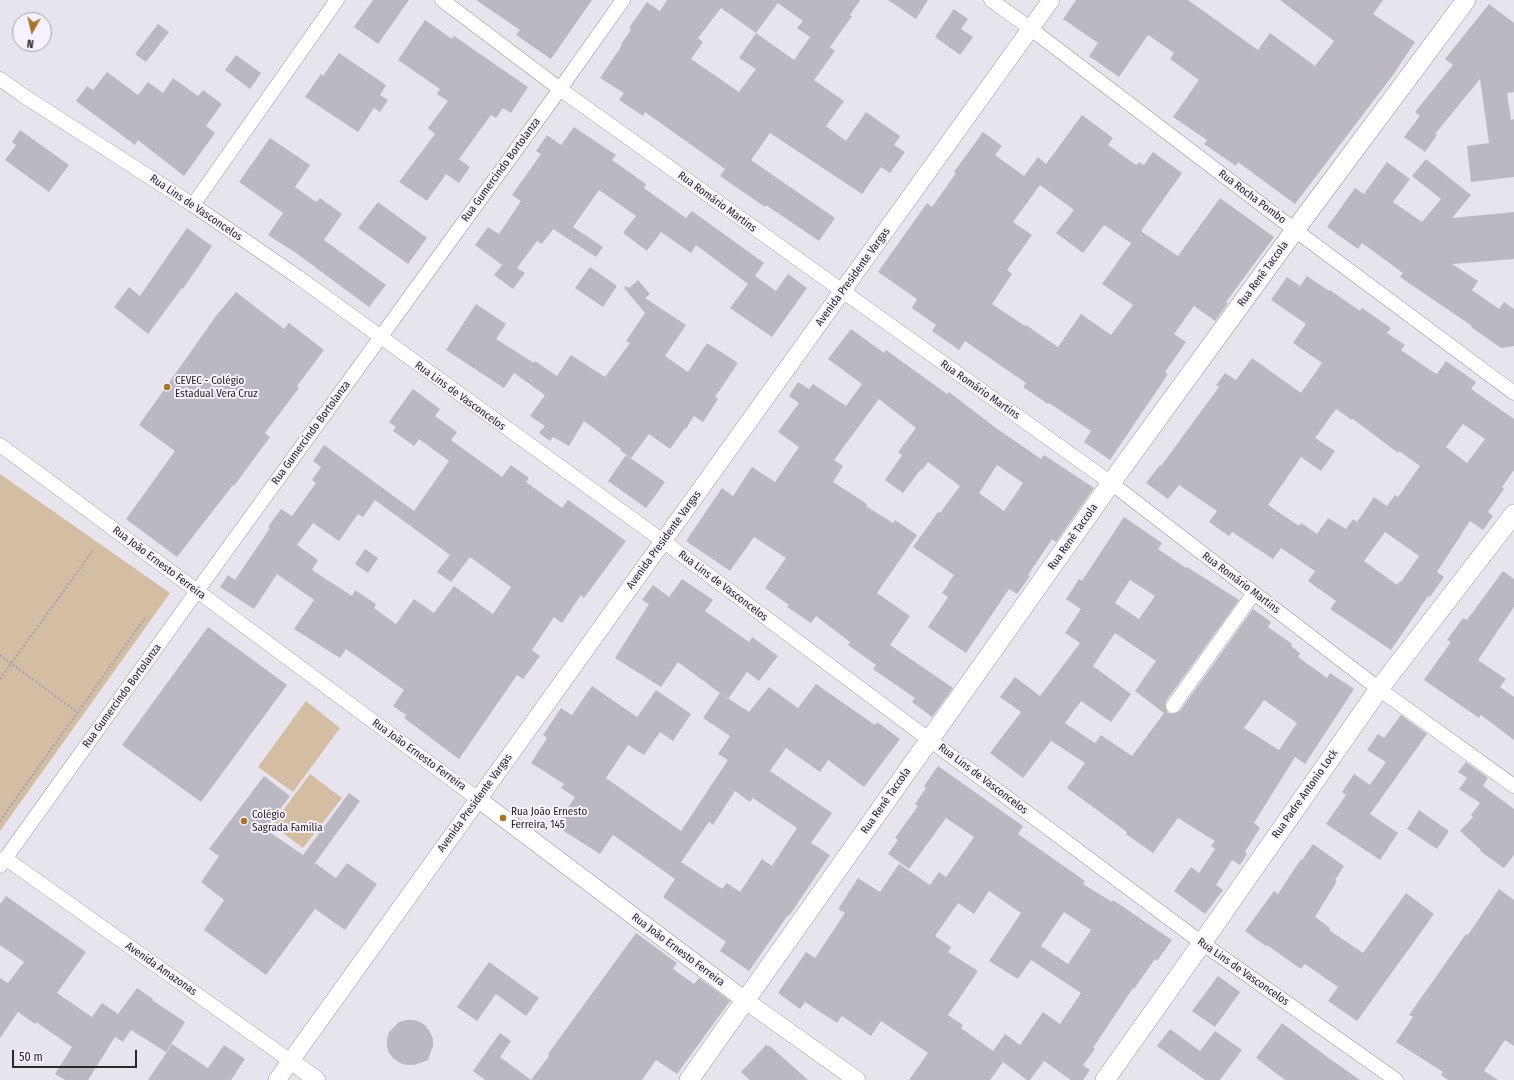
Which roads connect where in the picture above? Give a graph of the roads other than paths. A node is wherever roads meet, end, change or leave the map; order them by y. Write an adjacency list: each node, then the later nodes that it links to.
1 (336, 0): 10 (street)
2 (442, 0): 9 (street, Rua Romário Martins)
3 (623, 0): 9 (street, Rua Gumercindo Bortolanza)
4 (991, 0): 7 (street, Rua Rocha Pombo)
5 (1051, 0): 7 (street, Avenida Presidente Vargas)
6 (1466, 0): 11 (main road, Rua Renê Taccola)
7 (1031, 29): 11 (street, Rua Rocha Pombo); 12 (street, Avenida Presidente Vargas)
8 (0, 78): 10 (street, Rua Lins de Vasconcelos)
9 (560, 89): 12 (street, Rua Romário Martins); 13 (street, Rua Gumercindo Bortolanza)
10 (192, 204): 13 (street, Rua Lins de Vasconcelos)
11 (1295, 230): 14 (street, Rua Rocha Pombo); 16 (main road, Rua Renê Taccola)
12 (842, 292): 16 (street, Rua Romário Martins); 18 (street, Avenida Presidente Vargas)
13 (380, 338): 18 (street, Rua Lins de Vasconcelos); 19 (street, Rua Gumercindo Bortolanza)
14 (1514, 393)
15 (0, 445): 19 (street, Rua João Ernesto Ferreira)
16 (1111, 483): 20 (street, Rua Romário Martins); 23 (main road, Rua Renê Taccola)
17 (1514, 514): 21 (main road, Rua Padre Antonio Lock)
18 (663, 541): 23 (street, Rua Lins de Vasconcelos); 25 (street, Avenida Presidente Vargas)
19 (197, 591): 25 (street, Rua João Ernesto Ferreira); 26 (street, Rua Gumercindo Bortolanza)
20 (1254, 593): 21 (street, Rua Romário Martins); 22 (street)
21 (1379, 688): 24 (street, Rua Romário Martins); 27 (main road, Rua Padre Antonio Lock)
22 (1174, 706)
23 (929, 739): 27 (street, Rua Lins de Vasconcelos); 28 (main road, Rua Renê Taccola)
24 (1514, 786)
25 (478, 799): 28 (street, Rua João Ernesto Ferreira); 29 (street, Avenida Presidente Vargas)
26 (3, 862): 29 (street, Avenida Amazonas)
27 (1202, 943): 34 (main road, Rua Padre Antonio Lock); 35 (street, Rua Lins de Vasconcelos)
28 (746, 1001): 32 (main road, Rua Renê Taccola); 33 (street, Rua João Ernesto Ferreira)
29 (292, 1062): 30 (street, Avenida Presidente Vargas); 31 (street, Avenida Amazonas)
30 (277, 1080)
31 (317, 1080)
32 (689, 1080)
33 (857, 1080)
34 (1105, 1080)
35 (1396, 1080)

